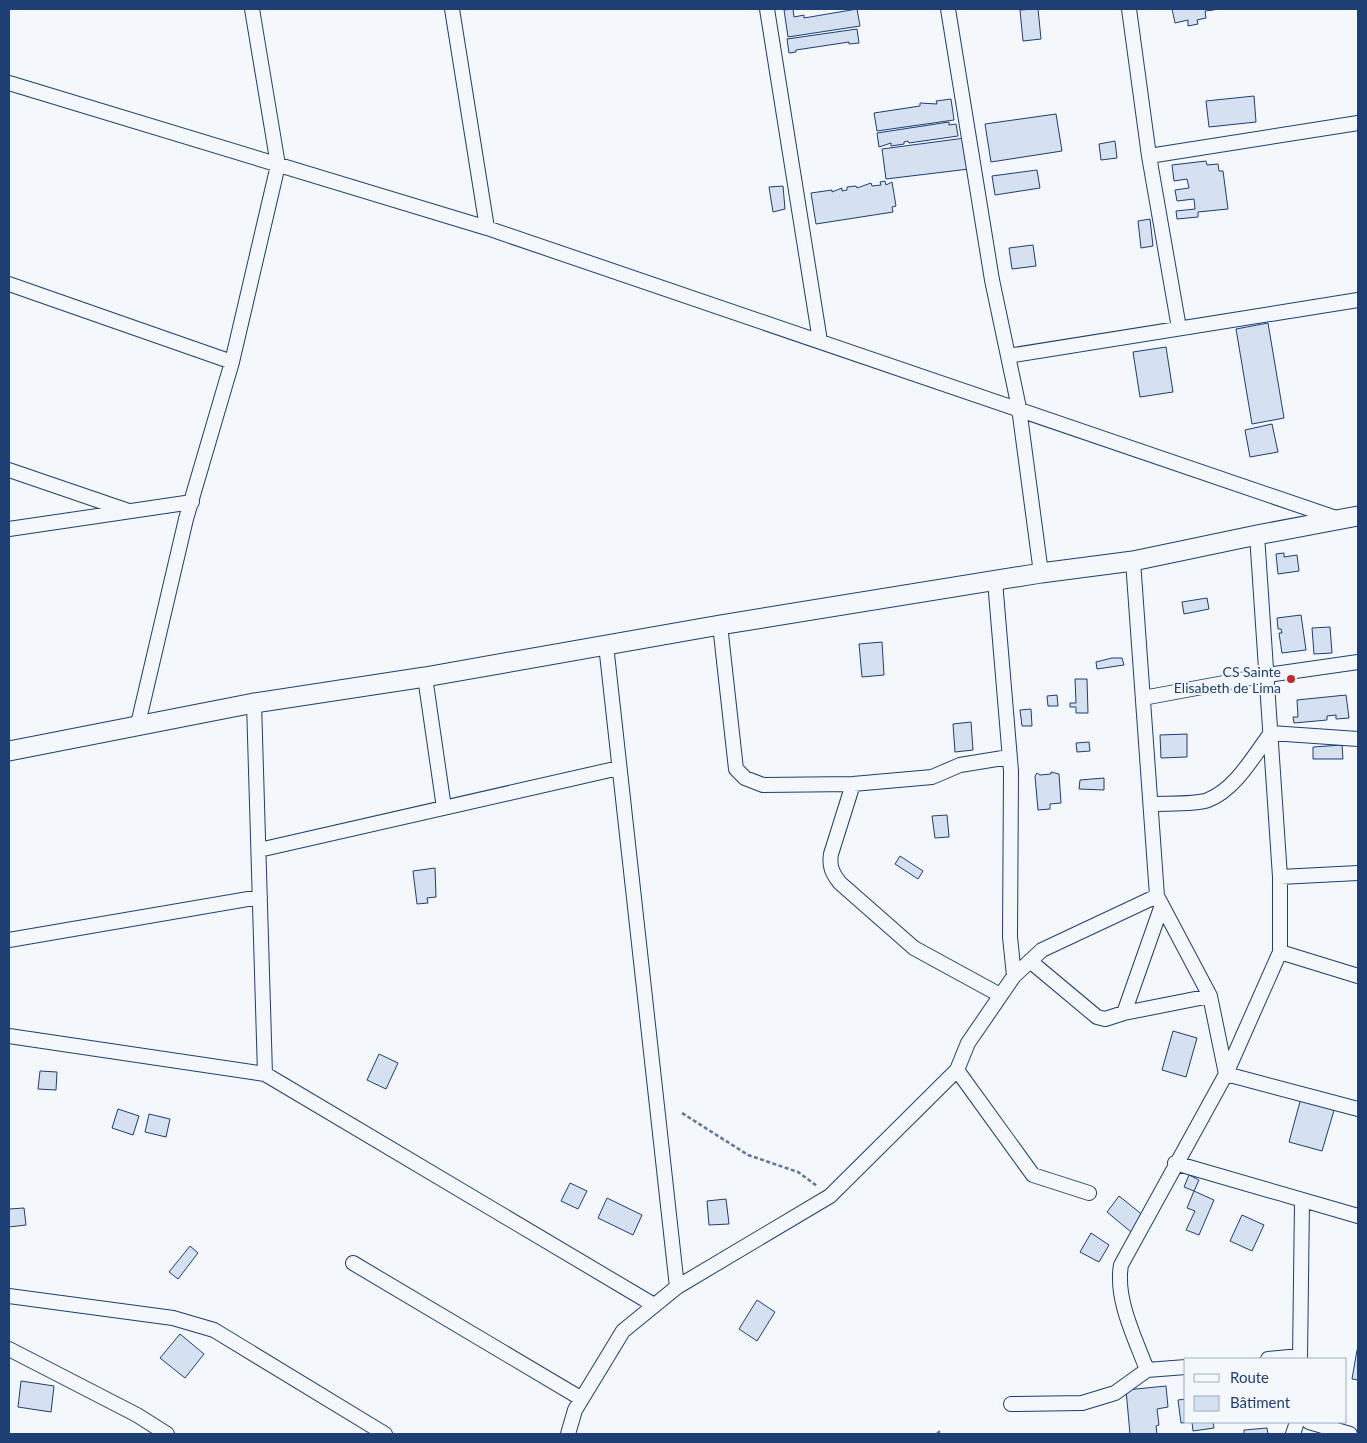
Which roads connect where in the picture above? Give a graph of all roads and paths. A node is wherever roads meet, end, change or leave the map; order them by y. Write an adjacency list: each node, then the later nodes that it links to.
1 (252, 9): 9 (street)
2 (452, 9): 10 (street)
3 (767, 9): 14 (street)
4 (948, 9): 15 (street)
5 (1129, 9): 8 (street)
6 (9, 83): 9 (street)
7 (1358, 123): 8 (street)
8 (1150, 156): 13 (street)
9 (278, 165): 10 (street); 16 (street)
10 (487, 228): 14 (street)
11 (9, 284): 16 (street)
12 (1358, 300): 13 (street)
13 (1179, 328): 15 (street)
14 (820, 341): 17 (street)
15 (1008, 356): 17 (street)
16 (232, 362): 19 (street)
17 (1019, 408): 22 (street); 26 (street)
18 (9, 470): 20 (street)
19 (192, 502): 20 (street); 35 (street)
20 (133, 512): 23 (street)
21 (1358, 516): 22 (street)
22 (1340, 520): 24 (street)
23 (9, 529)
24 (1257, 535): 25 (street); 31 (street)
25 (1133, 561): 26 (street); 33 (street)
26 (1041, 573): 27 (street)
27 (995, 581): 28 (street); 39 (street)
28 (720, 625): 29 (street); 41 (street)
29 (606, 645): 32 (street); 40 (street)
30 (1358, 662): 31 (street)
31 (1267, 675): 33 (street); 36 (street)
32 (425, 677): 34 (street); 43 (street)
33 (1143, 698): 42 (street)
34 (254, 703): 35 (street); 44 (street)
35 (138, 724): 38 (street)
36 (1271, 732): 37 (street); 42 (street); 46 (street)
37 (1358, 739)
38 (9, 750)
39 (1009, 757): 41 (street); 52 (street)
40 (619, 768): 43 (street); 69 (street)
41 (854, 784): 54 (street)
42 (1151, 804): 48 (street)
43 (444, 808): 44 (street)
44 (259, 850): 47 (street)
45 (1358, 873): 46 (street)
46 (1280, 877): 50 (street)
47 (260, 897): 49 (street); 59 (street)
48 (1159, 901): 51 (street); 55 (street); 56 (street)
49 (9, 940)
50 (1280, 952): 53 (street); 60 (street)
51 (1030, 961): 52 (street); 56 (street)
52 (1014, 976): 54 (street)
53 (1358, 976)
54 (1000, 996): 58 (street)
55 (1210, 996): 56 (street); 60 (street)
56 (1124, 1013)
57 (9, 1036): 59 (street)
58 (957, 1070): 64 (street); 65 (street)
59 (266, 1074): 71 (street)
60 (1226, 1074): 61 (street); 63 (street)
61 (1358, 1109)
62 (682, 1113): 65 (path)
63 (1175, 1163): 66 (street); 75 (street)
64 (1089, 1193)
65 (830, 1196): 69 (street)
66 (1302, 1200): 67 (street); 73 (street)
67 (1358, 1216)
68 (353, 1262): 76 (street)
69 (677, 1287): 71 (street)
70 (9, 1296): 81 (street)
71 (654, 1305): 76 (street)
72 (9, 1349): 80 (street)
73 (1300, 1358)
74 (1184, 1367): 75 (street)
75 (1147, 1370): 77 (street)
76 (582, 1399): 82 (street)
77 (1011, 1404)
78 (1312, 1423): 84 (street)
79 (942, 1430): 83 (path)
80 (167, 1434)
81 (385, 1434)
82 (568, 1434)
83 (937, 1434)
84 (1350, 1434)

